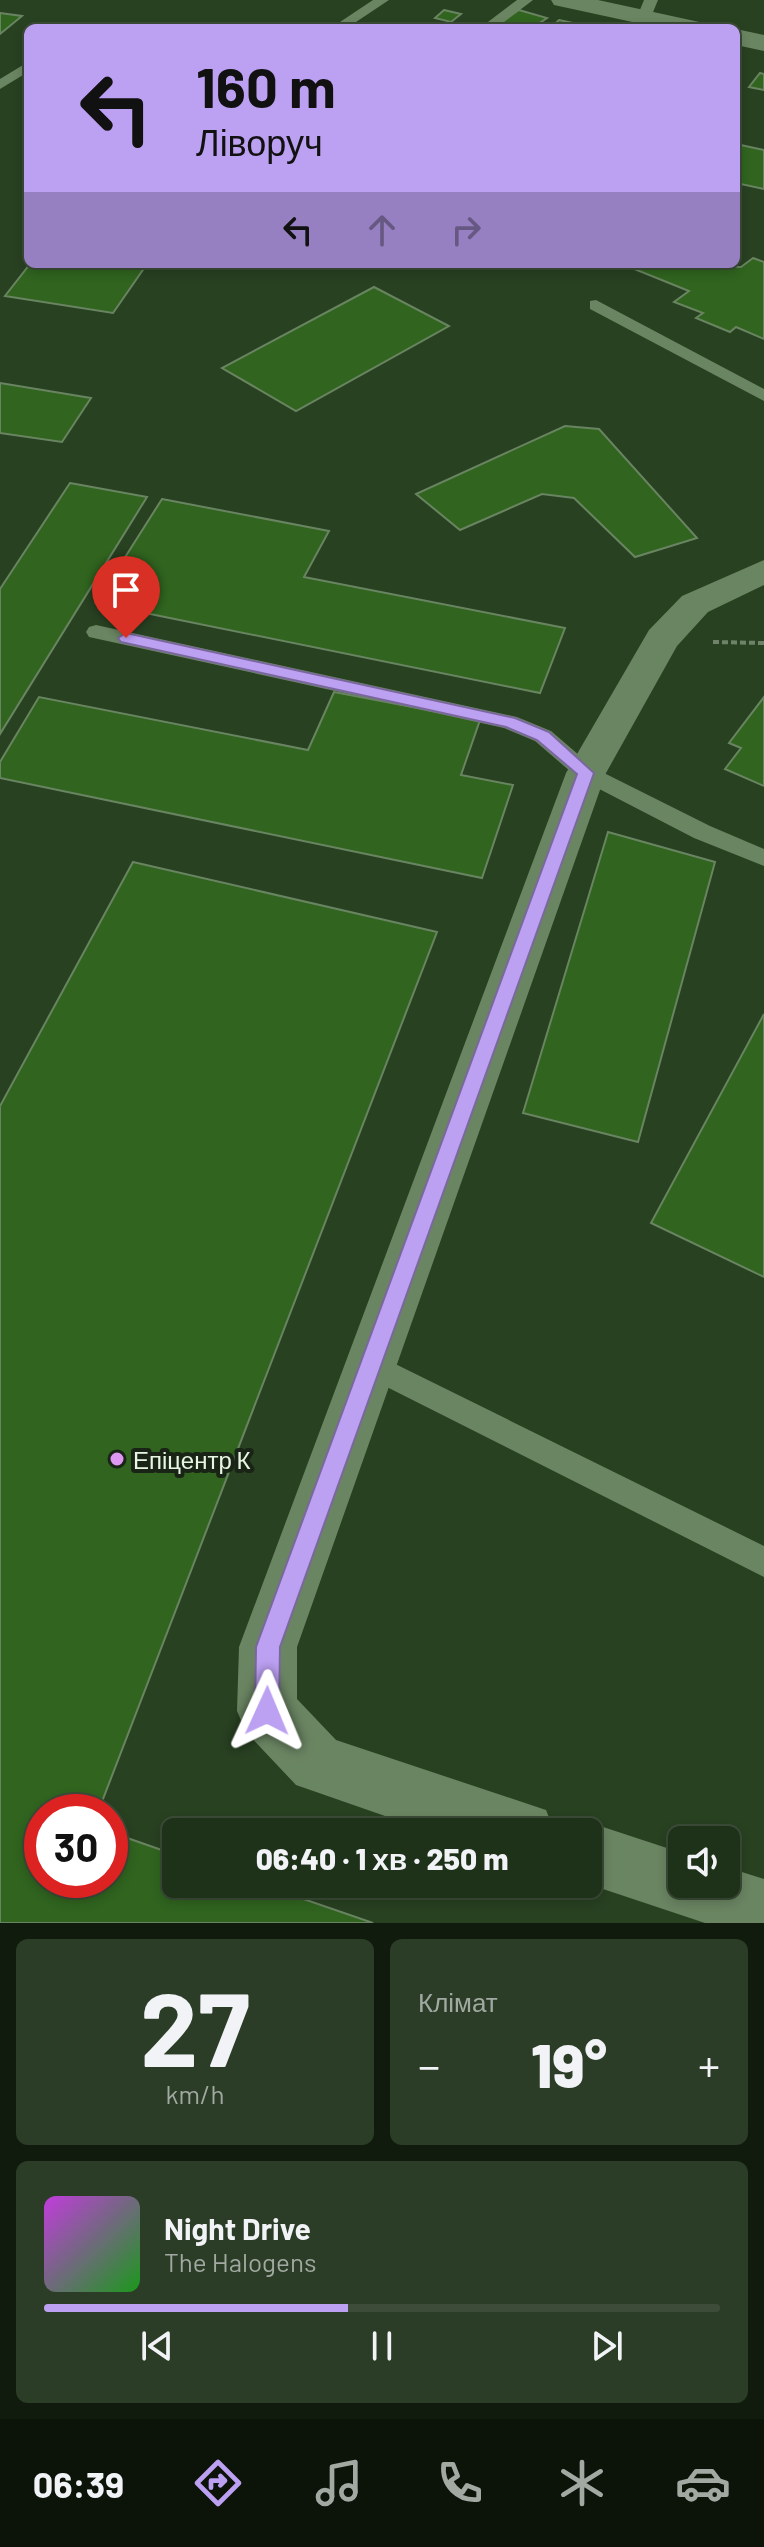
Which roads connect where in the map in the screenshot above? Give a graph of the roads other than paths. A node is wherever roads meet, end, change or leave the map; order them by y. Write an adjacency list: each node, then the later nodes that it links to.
1 (382, 0): 5 (lane)
2 (526, 0): 6 (lane)
3 (563, 0): 4 (street)
4 (648, 8): 7 (street)
5 (344, 24)
6 (493, 24)
7 (686, 24)
8 (740, 38): 9 (street)
9 (764, 43)
10 (24, 69): 11 (lane)
11 (0, 85)
12 (596, 305): 13 (lane)
13 (764, 396)
14 (764, 571): 16 (street)
15 (96, 632): 16 (lane)
16 (586, 773): 17 (lane); 18 (street)
17 (764, 858)
18 (371, 1365): 19 (lane); 20 (street)
19 (764, 1562)
20 (481, 1818)
21 (602, 1858): 22 (street)
22 (764, 1911)

